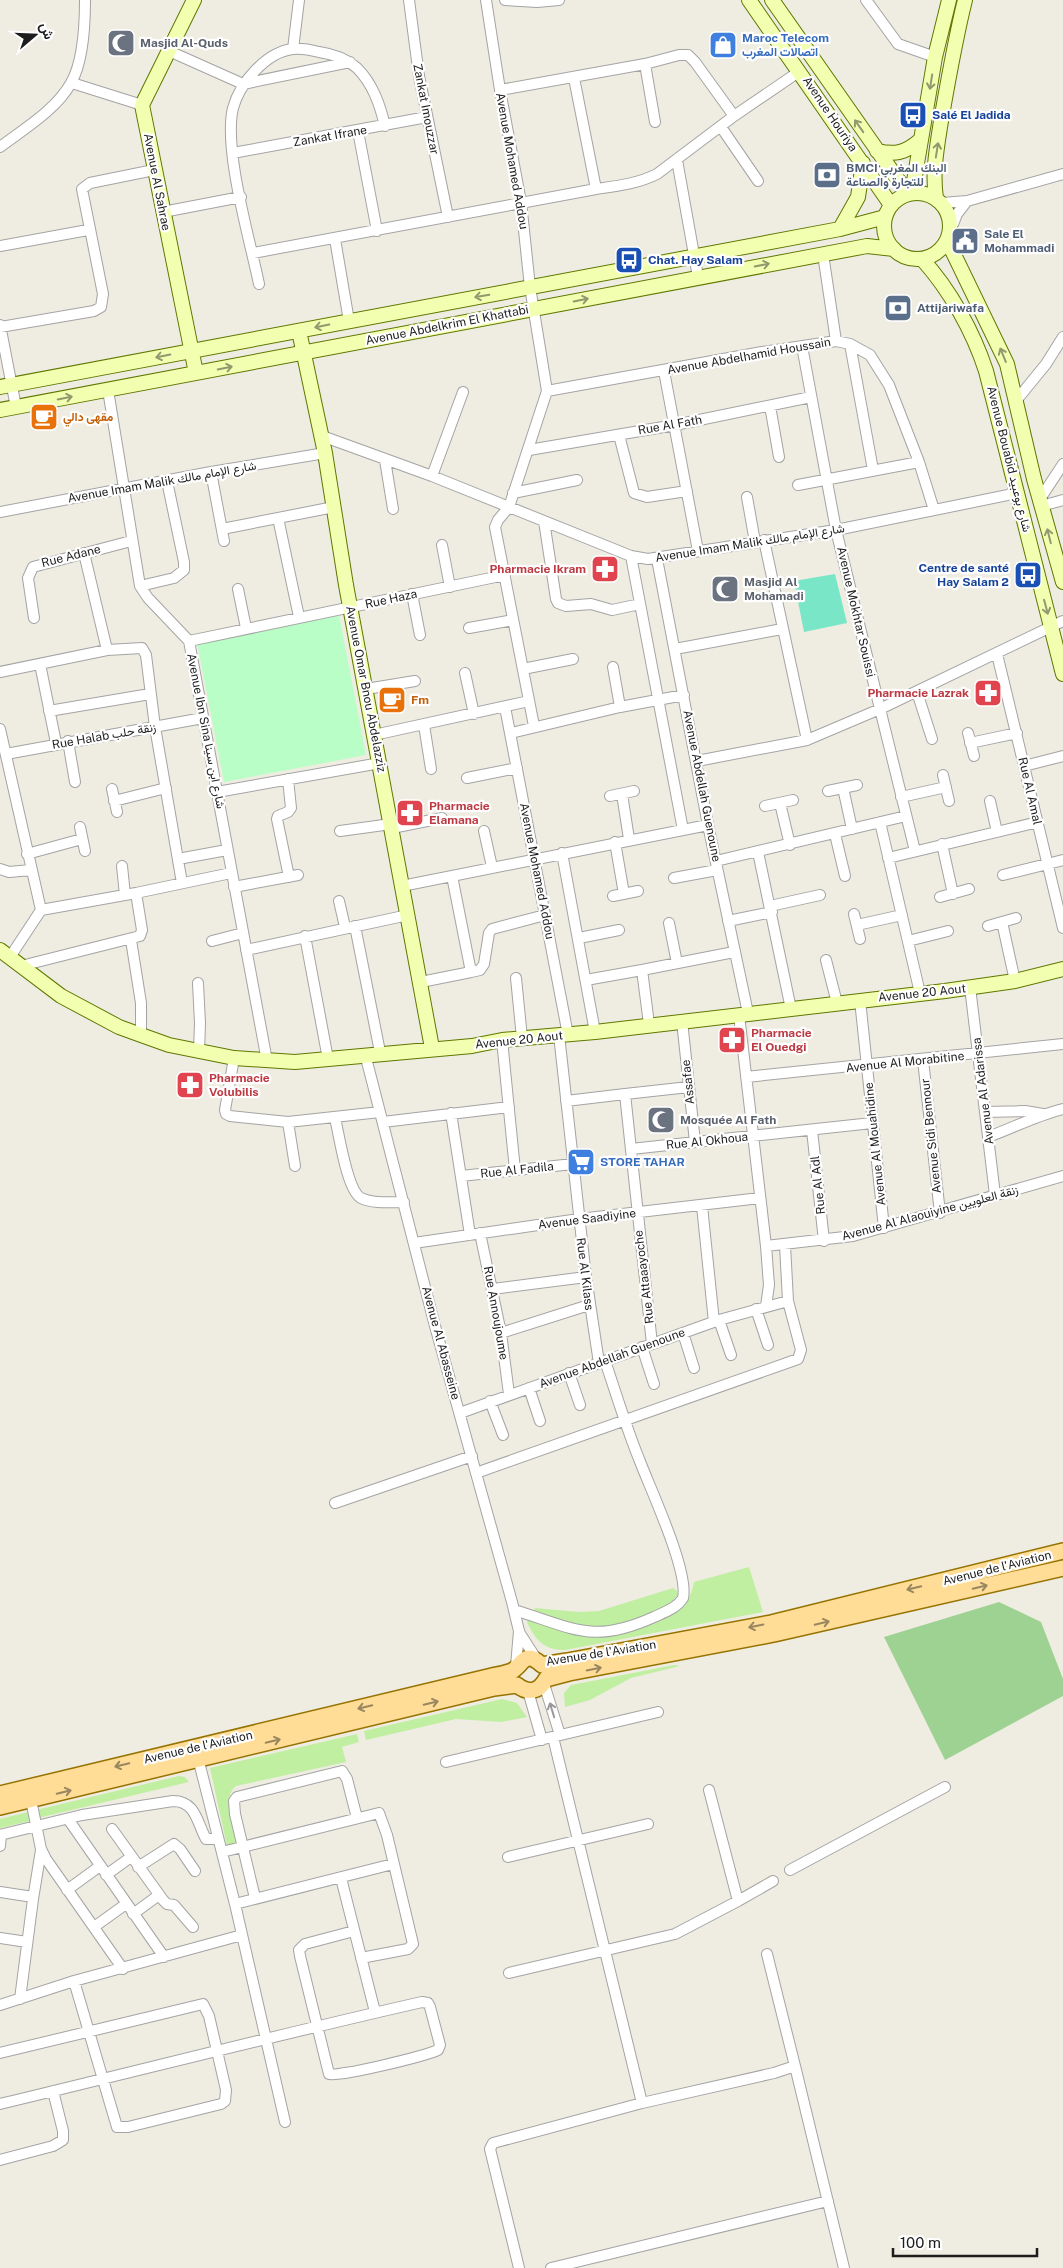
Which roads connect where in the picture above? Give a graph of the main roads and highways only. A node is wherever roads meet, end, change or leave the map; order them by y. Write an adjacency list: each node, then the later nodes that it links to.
1 (1063, 1551): 4 (main road, Avenue de l'Aviation, one-way to 4)
2 (1063, 1568): 4 (main road, Avenue de l'Aviation, one-way to 2)
3 (515, 1668): 4 (main road, Avenue de l'Aviation); 5 (main road); 6 (main road, Avenue de l'Aviation, one-way to 6)
4 (542, 1672): 5 (main road, Avenue de l'Aviation)
5 (523, 1688): 7 (main road, Avenue de l'Aviation, one-way to 5)
6 (0, 1794)
7 (0, 1807)

